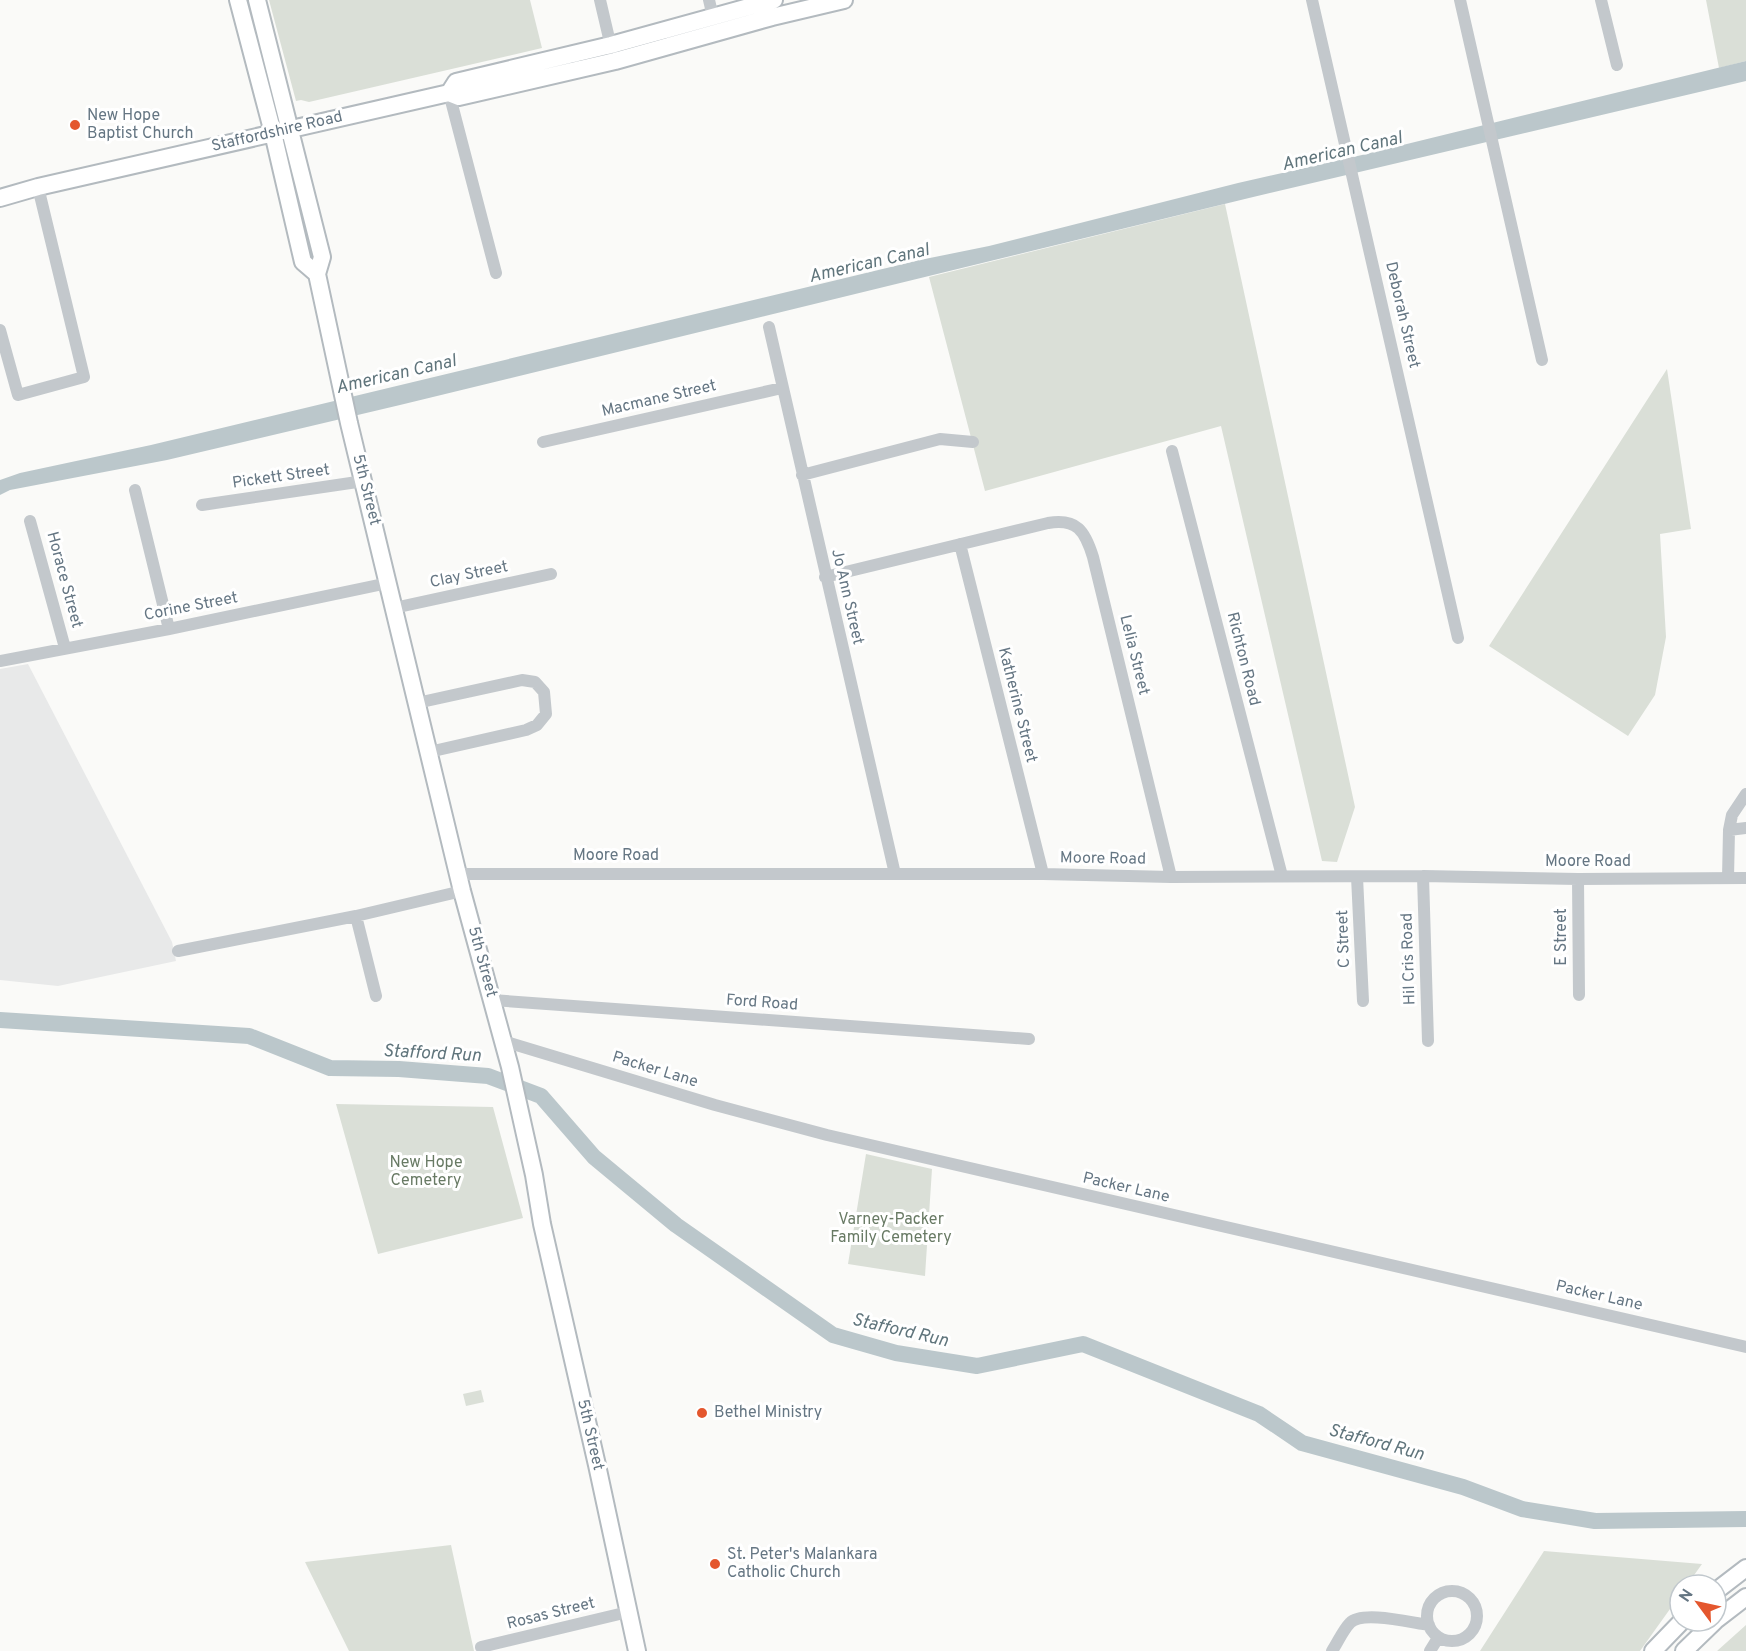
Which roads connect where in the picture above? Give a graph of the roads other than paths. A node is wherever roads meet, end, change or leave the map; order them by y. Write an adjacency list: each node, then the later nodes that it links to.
1 (238, 0): 12 (main road, 5th Street)
2 (257, 0): 11 (main road, 5th Street)
3 (600, 0): 13 (street)
4 (709, 0): 10 (street)
5 (774, 0): 10 (main road, Staffordshire Road)
6 (844, 0): 13 (main road, Staffordshire Road)
7 (1312, 0): 42 (street, Deborah Street)
8 (1460, 0): 26 (street)
9 (1601, 0): 14 (street)
10 (713, 17): 13 (main road, Staffordshire Road)
11 (264, 27): 12 (main road); 16 (main road, 5th Street)
12 (246, 32): 17 (main road, 5th Street)
13 (613, 53): 15 (main road, Staffordshire Road)
14 (1617, 65)
15 (449, 93): 16 (main road, Staffordshire Road); 22 (street)
16 (291, 129): 17 (main road, Staffordshire Road); 20 (main road, 5th Street)
17 (273, 133): 18 (main road, Staffordshire Road); 21 (main road, 5th Street)
18 (38, 187): 19 (main road, Staffordshire Road); 25 (street)
19 (0, 198)
20 (309, 205): 21 (main road); 23 (main road, 5th Street)
21 (292, 214): 23 (main road, 5th Street)
22 (496, 273)
23 (316, 274): 32 (main road, 5th Street)
24 (769, 327): 27 (street, Jo Ann Street)
25 (0, 330)
26 (1542, 360)
27 (782, 388): 28 (street, Macmane Street); 31 (street, Jo Ann Street)
28 (543, 442)
29 (973, 442): 31 (street)
30 (1172, 450): 54 (street, Richton Road)
31 (802, 475): 38 (street, Jo Ann Street)
32 (364, 481): 34 (street, Pickett Street); 39 (main road, 5th Street)
33 (135, 490): 41 (street)
34 (202, 505)
35 (30, 521): 43 (street, Horace Street)
36 (960, 544): 38 (street, Lelia Street); 52 (street, Katherine Street); 53 (street, Lelia Street)
37 (551, 574): 40 (street, Clay Street)
38 (825, 578): 51 (street, Jo Ann Street)
39 (388, 584): 40 (main road, 5th Street); 41 (street, Corine Street)
40 (394, 608): 45 (main road, 5th Street)
41 (169, 628): 43 (street, Corine Street)
42 (1458, 638)
43 (65, 648): 44 (street, Corine Street)
44 (0, 661)
45 (417, 704): 46 (main road, 5th Street); 46 (street)
46 (429, 752): 50 (main road, 5th Street)
47 (1746, 794): 49 (street)
48 (1746, 828): 49 (street)
49 (1729, 830): 57 (street)
50 (458, 874): 51 (street, Moore Road); 60 (main road, 5th Street)
51 (895, 874): 52 (street, Moore Road)
52 (1043, 874): 53 (street, Moore Road)
53 (1171, 876): 54 (street, Moore Road)
54 (1282, 876): 56 (street, Moore Road)
55 (1423, 876): 56 (street, Moore Road); 59 (street, Moore Road); 69 (street, Hil Cris Road)
56 (1357, 877): 66 (street, C Street)
57 (1728, 878): 58 (street, Moore Road); 59 (street, Moore Road)
58 (1746, 878)
59 (1578, 879): 63 (street, E Street)
60 (462, 891): 61 (street); 65 (main road, 5th Street)
61 (356, 916): 62 (street); 64 (street)
62 (178, 951)
63 (1579, 995)
64 (376, 996)
65 (492, 1000): 67 (street, Ford Road); 68 (main road, 5th Street)
66 (1363, 1000)
67 (1029, 1039)
68 (503, 1041): 70 (street, Packer Lane); 75 (main road, 5th Street)
69 (1428, 1041)
70 (1746, 1347)
71 (1746, 1568): 72 (main road)
72 (1728, 1582)
73 (1746, 1597): 74 (main road)
74 (1728, 1611)
75 (628, 1612): 80 (street, Rosas Street); 81 (main road, 5th Street)
76 (1429, 1625): 79 (street); 79 (street); 82 (street)
77 (1670, 1633): 84 (main road)
78 (1703, 1633): 85 (main road)
79 (1438, 1638): 83 (street)
80 (481, 1647)
81 (637, 1651)
82 (1332, 1651)
83 (1430, 1651)
84 (1653, 1651)
85 (1684, 1651)

